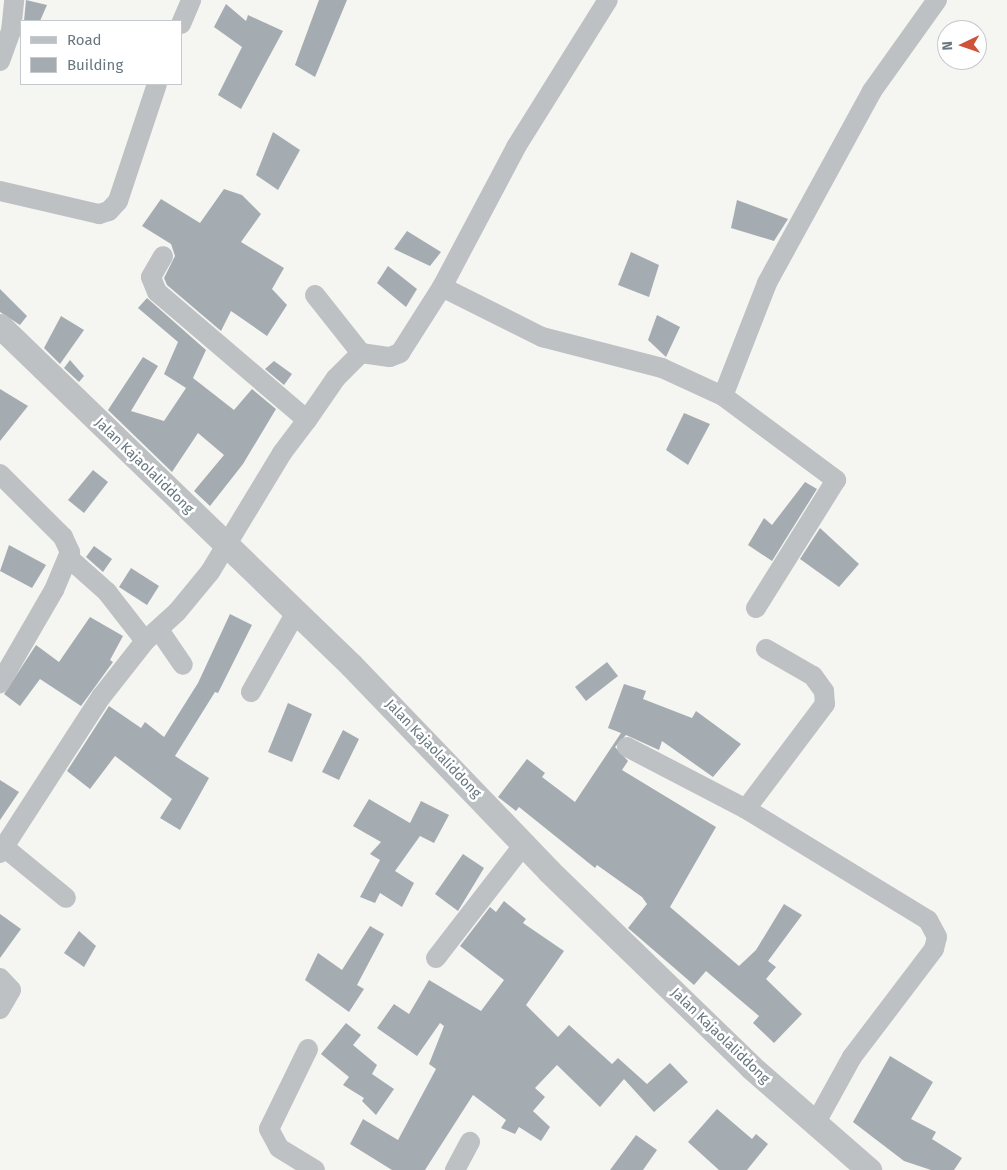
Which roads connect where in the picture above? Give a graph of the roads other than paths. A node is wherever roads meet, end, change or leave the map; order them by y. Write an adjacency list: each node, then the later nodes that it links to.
1 (14, 0): 6 (street)
2 (191, 0): 5 (street)
3 (608, 0): 10 (street)
4 (937, 0): 14 (street)
5 (182, 22)
6 (0, 61)
7 (157, 85): 8 (street)
8 (0, 191)
9 (163, 256): 15 (street)
10 (442, 287): 13 (street); 14 (street)
11 (315, 295): 13 (street)
12 (0, 326): 17 (street, Jalan Kajaolaliddong)
13 (361, 353): 15 (street)
14 (724, 396): 19 (street)
15 (307, 420): 17 (street)
16 (0, 474): 18 (street)
17 (227, 546): 20 (street, Jalan Kajaolaliddong); 21 (street)
18 (70, 559): 21 (street); 24 (street)
19 (756, 608)
20 (296, 612): 25 (street); 28 (street, Jalan Kajaolaliddong)
21 (152, 635): 23 (street); 29 (street)
22 (766, 650): 27 (street)
23 (183, 665)
24 (0, 683)
25 (251, 692)
26 (627, 747): 27 (street)
27 (746, 809): 35 (street)
28 (524, 844): 31 (street); 35 (street, Jalan Kajaolaliddong)
29 (2, 850): 30 (street)
30 (66, 898)
31 (436, 958)
32 (0, 978): 33 (street)
33 (0, 1009)
34 (308, 1049): 38 (street)
35 (815, 1124): 37 (street, Jalan Kajaolaliddong)
36 (470, 1142): 39 (street)
37 (861, 1168)
38 (315, 1170)
39 (454, 1170)

